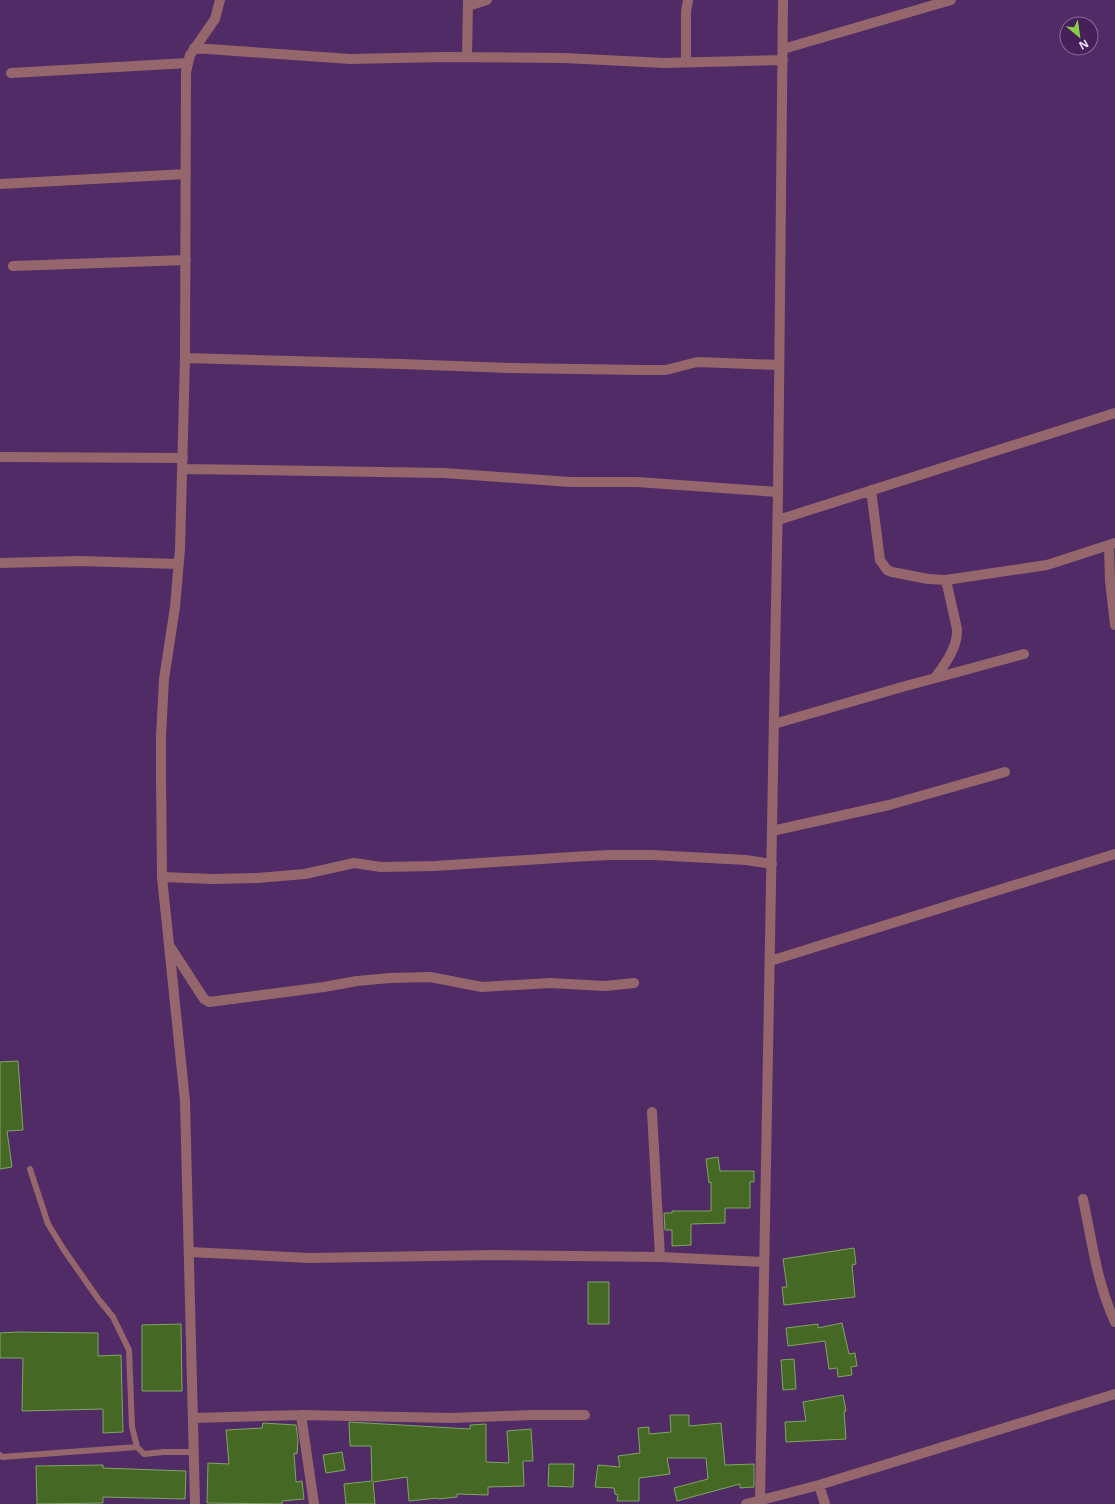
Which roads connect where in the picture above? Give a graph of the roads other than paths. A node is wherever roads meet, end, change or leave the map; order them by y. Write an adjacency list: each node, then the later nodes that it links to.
1 (220, 0): 7 (street)
2 (487, 0): 6 (street)
3 (688, 0): 11 (street)
4 (783, 0): 8 (street)
5 (951, 0): 8 (street)
6 (468, 3): 9 (street)
7 (194, 48): 9 (street); 12 (street)
8 (783, 49): 10 (street)
9 (467, 57): 11 (street)
10 (783, 60): 11 (street); 19 (street)
11 (686, 62)
12 (188, 63): 13 (street); 14 (street)
13 (11, 73)
14 (186, 174): 15 (street); 16 (street)
15 (0, 184)
16 (186, 260): 17 (street); 18 (street)
17 (13, 266)
18 (185, 358): 19 (street); 22 (street)
19 (779, 365): 25 (street)
20 (1115, 413): 24 (street)
21 (0, 457): 22 (street)
22 (183, 458): 23 (street)
23 (183, 469): 25 (street); 29 (street)
24 (871, 490): 26 (street); 30 (street)
25 (778, 492): 26 (street)
26 (778, 520): 34 (street)
27 (1112, 544): 30 (street); 31 (street)
28 (0, 563): 29 (street)
29 (179, 564): 39 (street)
30 (946, 580): 33 (street)
31 (1115, 625)
32 (1024, 654): 33 (street)
33 (935, 678): 34 (street)
34 (774, 724): 36 (street)
35 (1005, 772): 36 (street)
36 (772, 831): 38 (street)
37 (1115, 854): 41 (street)
38 (772, 864): 39 (street); 41 (street)
39 (162, 877): 40 (street)
40 (170, 946): 42 (street); 46 (street)
41 (770, 961): 48 (street)
42 (634, 983)
43 (652, 1112): 47 (street)
44 (30, 1169): 54 (lane)
45 (1083, 1200): 49 (street)
46 (189, 1252): 47 (street); 53 (street)
47 (660, 1257): 48 (street)
48 (764, 1262): 58 (street)
49 (1115, 1322)
50 (1115, 1394): 57 (street)
51 (301, 1415): 52 (street); 53 (street); 60 (street)
52 (585, 1415)
53 (194, 1418): 55 (street)
54 (137, 1447): 55 (lane); 56 (lane)
55 (194, 1452): 59 (street)
56 (0, 1455)
57 (819, 1484): 58 (street); 62 (street)
58 (760, 1500): 61 (street)
59 (195, 1504)
60 (314, 1504)
61 (746, 1504)
62 (825, 1504)

